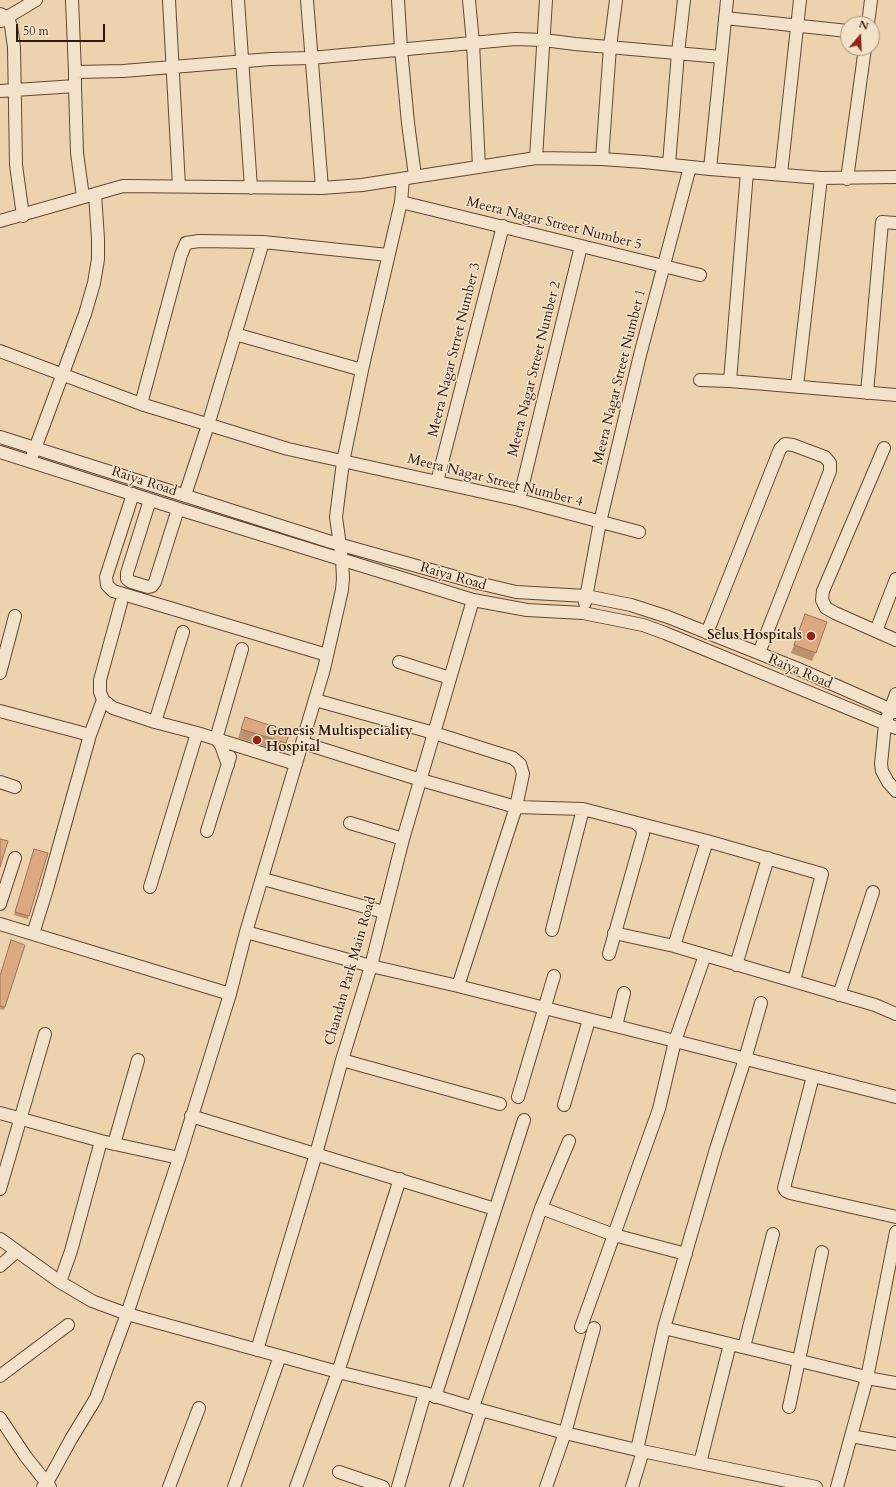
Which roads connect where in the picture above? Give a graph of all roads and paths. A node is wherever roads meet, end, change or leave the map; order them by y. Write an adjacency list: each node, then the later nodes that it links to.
1 (36, 0): 15 (street)
2 (72, 0): 29 (street)
3 (169, 0): 28 (street)
4 (238, 0): 27 (street)
5 (307, 0): 26 (street)
6 (398, 0): 22 (street)
7 (470, 0): 20 (street)
8 (546, 0): 19 (street)
9 (616, 0): 21 (street)
10 (684, 0): 23 (street)
11 (727, 0): 16 (street)
12 (800, 0): 17 (street)
13 (872, 0): 14 (street)
14 (869, 16)
15 (2, 18): 31 (street)
16 (725, 18): 17 (street); 25 (street)
17 (798, 26): 18 (street); 40 (street)
18 (840, 30)
19 (544, 40): 20 (street); 21 (street); 33 (street)
20 (473, 43): 22 (street); 36 (street)
21 (610, 47): 23 (street); 34 (street)
22 (401, 49): 26 (street); 41 (street)
23 (678, 53): 25 (street); 35 (street)
24 (864, 56): 45 (street)
25 (721, 57): 38 (street)
26 (311, 58): 27 (street); 48 (street)
27 (242, 61): 28 (street); 47 (street)
28 (172, 67): 29 (street); 46 (street)
29 (75, 72): 30 (street)
30 (75, 86): 31 (street); 50 (street)
31 (14, 90): 32 (street); 52 (street)
32 (0, 91)
33 (536, 158): 34 (street); 36 (street)
34 (602, 159): 35 (street)
35 (669, 164): 37 (street)
36 (479, 167): 41 (street)
37 (690, 167): 38 (street); 59 (street, Meera Nagar Street Number 1)
38 (710, 169): 39 (street)
39 (747, 172): 40 (street); 66 (street)
40 (781, 174): 43 (street)
41 (416, 176): 44 (street)
42 (896, 177): 45 (street)
43 (821, 178): 45 (street); 67 (street)
44 (403, 179): 48 (street); 51 (street)
45 (847, 179)
46 (179, 186): 47 (street); 49 (street)
47 (251, 188): 48 (street)
48 (322, 188)
49 (95, 194): 50 (street); 64 (street)
50 (83, 197): 52 (street)
51 (401, 202): 55 (street, Meera Nagar Street Number 5); 58 (street)
52 (23, 216): 53 (street)
53 (0, 221)
54 (896, 223): 68 (street)
55 (503, 226): 57 (street, Meera Nagar Street Number 5); 78 (street, Meera Nagar Strret Number 3)
56 (262, 242): 58 (street); 61 (street); 70 (street)
57 (581, 246): 59 (street, Meera Nagar Street Number 5); 82 (street, Meera Nagar Street Number 2)
58 (388, 255): 63 (street)
59 (663, 266): 60 (street, Meera Nagar Street Number 5); 84 (street, Meera Nagar Street Number 1)
60 (700, 275)
61 (235, 334): 63 (street); 71 (street)
62 (0, 351): 64 (street, Meera Nagar Street Number 4)
63 (362, 370): 77 (street)
64 (63, 375): 70 (street, Meera Nagar Street Number 4); 73 (street)
65 (700, 380): 66 (street)
66 (730, 381): 67 (street)
67 (797, 386): 68 (street)
68 (867, 393): 69 (street)
69 (896, 395)
70 (141, 404): 71 (street, Meera Nagar Street Number 4)
71 (208, 425): 77 (street, Meera Nagar Street Number 4); 80 (street)
72 (0, 437): 73 (street, Raiya Road)
73 (35, 448): 76 (street); 80 (street, Raiya Road)
74 (884, 448): 94 (street)
75 (0, 452): 76 (street, Raiya Road)
76 (29, 461): 79 (street, Raiya Road)
77 (344, 462): 78 (street, Meera Nagar Street Number 4); 86 (street)
78 (437, 482): 82 (street, Meera Nagar Street Number 4)
79 (133, 494): 81 (street, Raiya Road); 100 (street)
80 (185, 495): 86 (street, Raiya Road)
81 (150, 500): 83 (street, Raiya Road); 83 (street)
82 (518, 500): 84 (street, Meera Nagar Street Number 4)
83 (178, 509): 87 (street, Raiya Road)
84 (600, 522): 85 (street, Meera Nagar Street Number 4); 89 (street, Meera Nagar Street Number 1)
85 (639, 532)
86 (340, 544): 87 (street); 89 (street, Raiya Road)
87 (342, 560): 90 (street, Raiya Road); 100 (street)
88 (896, 579): 94 (street)
89 (586, 596): 92 (street, Meera Nagar Street Number 1); 96 (street, Raiya Road)
90 (473, 600): 92 (street, Raiya Road); 103 (street, Chandan Park Main Road)
91 (122, 604): 105 (street)
92 (583, 613): 110 (street, Raiya Road)
93 (16, 616): 102 (street)
94 (876, 631): 97 (street)
95 (183, 632): 109 (street)
96 (707, 632): 99 (street, Raiya Road); 99 (street)
97 (896, 640)
98 (242, 649): 114 (street)
99 (759, 654): 107 (street, Raiya Road)
100 (327, 655): 106 (street)
101 (400, 662): 103 (street)
102 (0, 674)
103 (450, 678): 112 (street, Chandan Park Main Road)
104 (896, 694): 107 (street)
105 (103, 700): 109 (street); 113 (street)
106 (315, 700): 112 (street); 115 (street)
107 (893, 710): 110 (street)
108 (0, 711): 113 (street)
109 (155, 722): 111 (street)
110 (890, 726): 123 (street)
111 (197, 733): 114 (street); 134 (street)
112 (434, 733): 120 (street, Chandan Park Main Road); 124 (street)
113 (90, 735): 142 (street)
114 (216, 739): 116 (street); 119 (street)
115 (303, 743): 117 (street); 118 (street)
116 (235, 745): 118 (street); 119 (street)
117 (324, 750): 118 (street); 120 (street)
118 (297, 761): 133 (street)
119 (228, 765): 128 (street)
120 (421, 780): 124 (street); 129 (street, Chandan Park Main Road)
121 (0, 782): 122 (street)
122 (15, 787)
123 (896, 791)
124 (516, 807): 125 (street); 150 (street)
125 (583, 809): 127 (street); 139 (street)
126 (350, 823): 129 (street)
127 (637, 824): 130 (street); 141 (street)
128 (207, 830)
129 (403, 838): 137 (street, Chandan Park Main Road)
130 (707, 841): 132 (street); 143 (street)
131 (15, 858): 136 (street)
132 (768, 858): 146 (street); 149 (street)
133 (262, 879): 137 (street); 140 (street)
134 (150, 887)
135 (874, 892): 153 (street)
136 (0, 904)
137 (384, 912): 147 (street, Chandan Park Main Road)
138 (0, 924): 142 (street)
139 (552, 930)
140 (246, 932): 147 (street); 152 (street)
141 (614, 932): 143 (street); 144 (street)
142 (32, 934): 152 (street)
143 (674, 946): 145 (street)
144 (609, 954)
145 (705, 955): 146 (street); 160 (street)
146 (736, 965): 149 (street)
147 (371, 966): 150 (street); 163 (street, Chandan Park Main Road)
148 (554, 976): 155 (street)
149 (794, 982): 153 (street)
150 (458, 986): 155 (street)
151 (624, 993): 158 (street)
152 (230, 994): 170 (street)
153 (840, 995): 156 (street)
154 (760, 1003): 161 (street)
155 (544, 1008): 157 (street); 165 (street)
156 (896, 1014)
157 (589, 1020): 158 (street); 168 (street)
158 (616, 1026): 160 (street)
159 (45, 1034): 171 (street)
160 (675, 1041): 161 (street); 185 (street)
161 (745, 1059): 164 (street); 189 (street)
162 (138, 1060): 175 (street)
163 (342, 1060): 167 (street); 176 (street, Chandan Park Main Road)
164 (813, 1076): 166 (street); 182 (street)
165 (518, 1097)
166 (896, 1097)
167 (500, 1104)
168 (564, 1105)
169 (0, 1113): 171 (street)
170 (191, 1116): 176 (street); 177 (street)
171 (21, 1119): 173 (street); 179 (street)
172 (524, 1120): 181 (street)
173 (101, 1140): 175 (street); 191 (street)
174 (569, 1141): 180 (street)
175 (114, 1144): 177 (street)
176 (316, 1154): 178 (street); 199 (street, Chandan Park Main Road)
177 (179, 1158): 192 (street)
178 (400, 1179): 181 (street); 202 (street)
179 (0, 1189)
180 (542, 1208): 185 (street); 209 (street)
181 (495, 1209): 206 (street)
182 (896, 1217)
183 (896, 1232): 204 (street)
184 (773, 1234): 198 (street)
185 (614, 1235): 189 (street); 194 (street)
186 (0, 1239): 187 (street)
187 (17, 1251): 190 (street); 191 (street)
188 (822, 1252): 201 (street)
189 (686, 1254): 196 (street)
190 (0, 1266)
191 (60, 1282): 192 (street)
192 (127, 1314): 199 (street); 217 (street)
193 (68, 1325): 203 (street)
194 (580, 1328)
195 (594, 1328): 211 (street)
196 (664, 1328): 197 (street); 214 (street)
197 (730, 1344): 198 (street); 215 (street)
198 (744, 1347): 201 (street)
199 (257, 1350): 200 (street)
200 (280, 1356): 202 (street); 219 (street)
201 (799, 1360): 204 (street); 207 (street)
202 (338, 1372): 206 (street); 220 (street)
203 (0, 1376)
204 (866, 1378): 205 (street); 212 (street)
205 (896, 1383)
206 (430, 1395): 209 (street); 222 (street)
207 (789, 1407)
208 (199, 1408): 218 (street)
209 (477, 1409): 211 (street); 223 (street)
210 (0, 1418): 217 (street)
211 (565, 1433): 214 (street); 224 (street)
212 (851, 1436): 213 (street); 227 (street)
213 (896, 1444)
214 (640, 1451): 215 (street); 225 (street)
215 (700, 1463): 226 (street)
216 (339, 1472): 221 (street)
217 (46, 1486)
218 (169, 1487)
219 (234, 1487)
220 (296, 1487)
221 (383, 1487)
222 (398, 1487)
223 (456, 1487)
224 (546, 1487)
225 (632, 1487)
226 (816, 1487)
227 (837, 1487)

